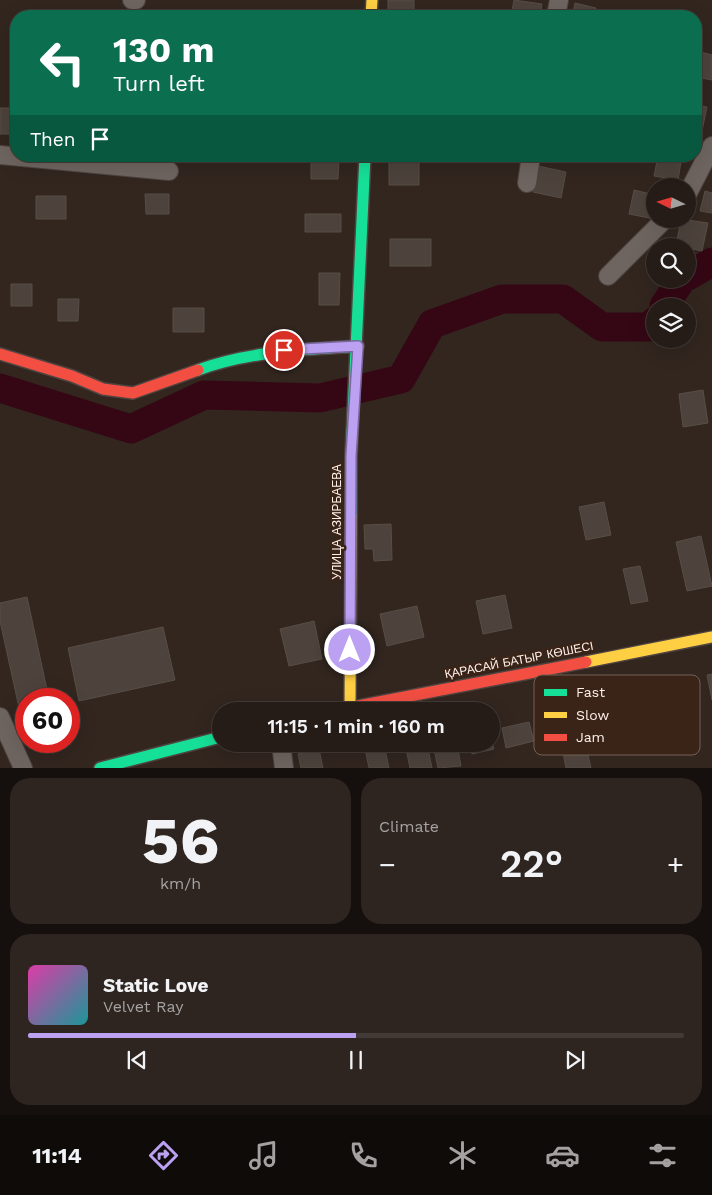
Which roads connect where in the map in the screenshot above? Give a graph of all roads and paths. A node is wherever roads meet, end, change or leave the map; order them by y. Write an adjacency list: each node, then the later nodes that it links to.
1 (712, 146): 6 (street)
2 (70, 162): 5 (street)
3 (365, 162): 10 (main road, УЛИЦА АЗИРБАЕВА)
4 (530, 162): 7 (street)
5 (169, 172)
6 (696, 178)
7 (527, 183)
8 (657, 228): 9 (street)
9 (608, 276)
10 (358, 346): 11 (main road); 13 (main road, УЛИЦА АЗИРБАЕВА)
11 (0, 354)
12 (712, 636): 14 (main road, ҚАРАСАЙ БАТЫР КӨШЕСІ)
13 (350, 702)
14 (380, 702)
15 (0, 717): 18 (street)
16 (212, 740): 19 (main road)
17 (282, 752): 20 (street)
18 (23, 768)
19 (100, 768)
20 (284, 768)

